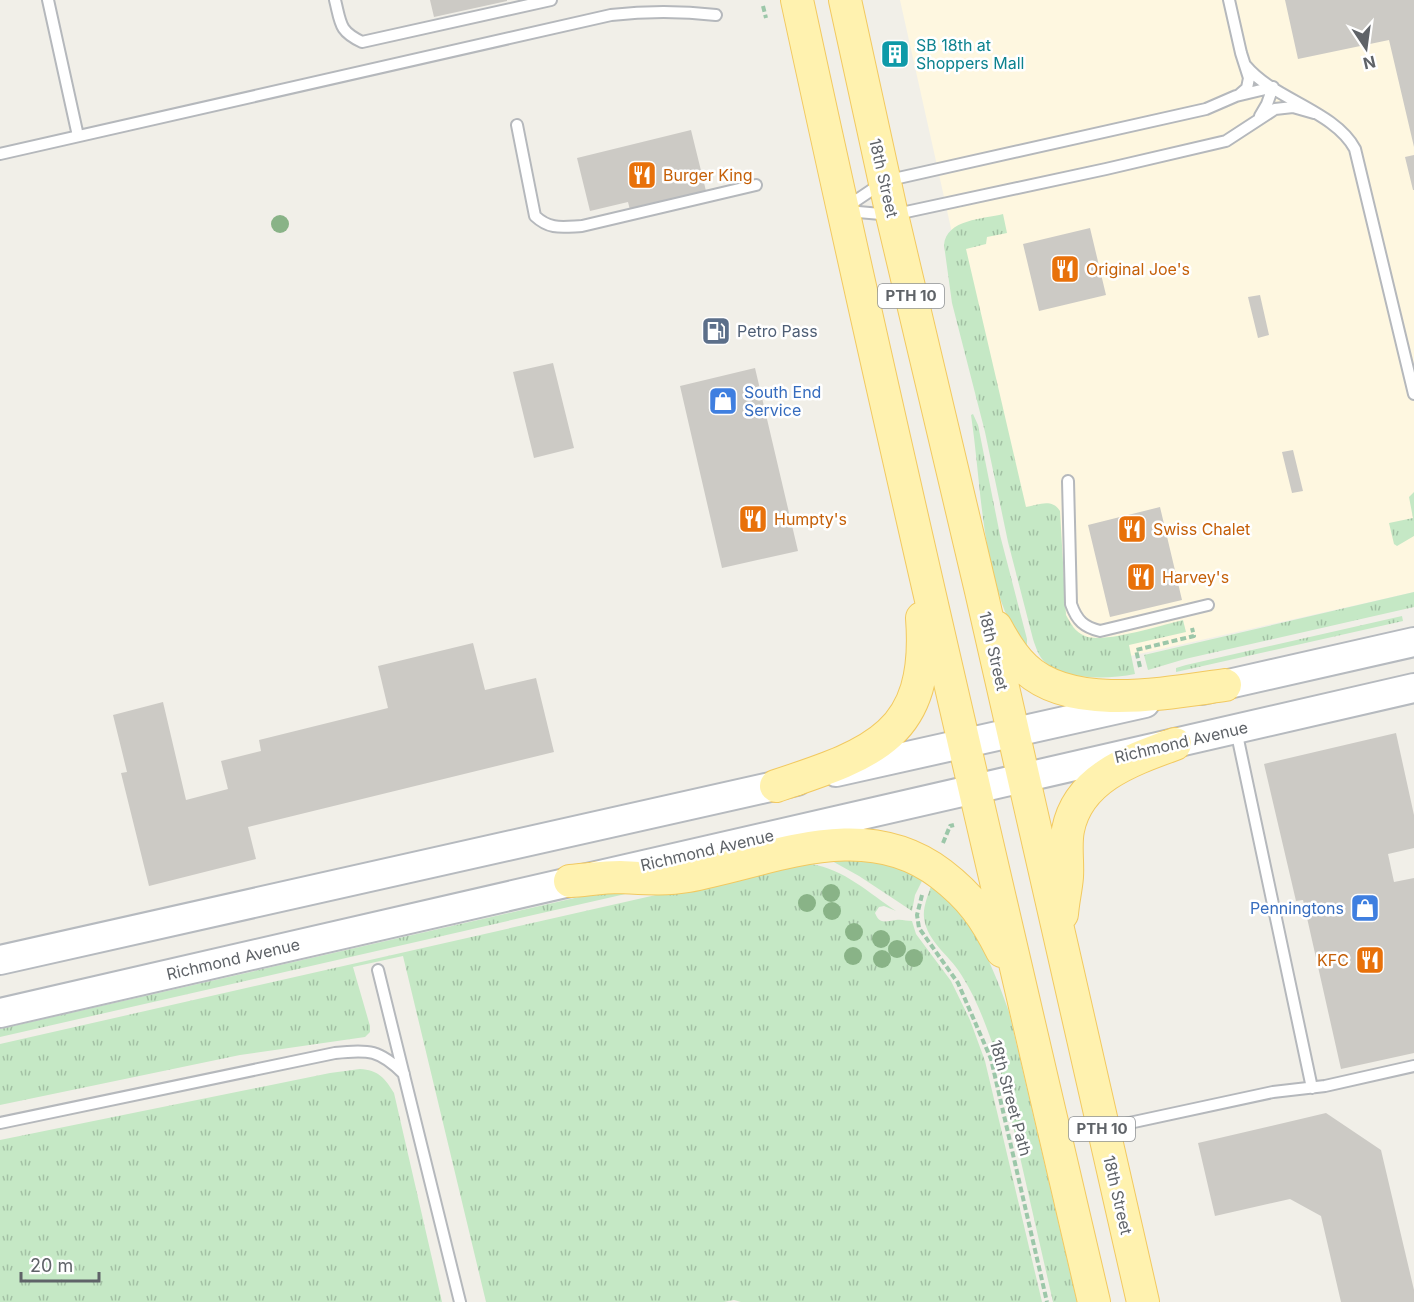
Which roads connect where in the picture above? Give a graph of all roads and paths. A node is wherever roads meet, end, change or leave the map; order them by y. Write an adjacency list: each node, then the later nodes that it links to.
1 (48, 0): 16 (lane)
2 (335, 0): 3 (lane)
3 (551, 0)
4 (797, 0): 20 (main road, PTH 10)
5 (845, 0): 18 (main road, 18th Street / PTH 10)
6 (1229, 0): 10 (lane)
7 (763, 6): 9 (path)
8 (716, 15): 16 (lane)
9 (766, 18)
10 (1246, 66): 11 (lane); 12 (lane)
11 (1273, 87): 12 (lane); 13 (lane); 14 (lane)
12 (1236, 96): 18 (lane)
13 (1314, 113): 14 (lane); 22 (lane)
14 (1256, 121): 21 (lane)
15 (516, 125): 19 (lane)
16 (78, 136): 17 (lane)
17 (0, 154)
18 (885, 181): 20 (lane); 21 (main road, 18th Street / PTH 10)
19 (756, 185)
20 (842, 210): 21 (lane); 24 (main road, PTH 10)
21 (892, 215): 25 (main road, 18th Street / PTH 10)
22 (1414, 394)
23 (1068, 481): 26 (lane)
24 (914, 521): 34 (main road, PTH 10); 37 (main road)
25 (981, 591): 30 (main road); 33 (main road, 18th Street / PTH 10)
26 (1208, 605)
27 (1190, 618): 29 (path)
28 (1414, 642): 30 (main road)
29 (1142, 676)
30 (1225, 686): 33 (main road)
31 (1414, 688): 32 (main road, Richmond Avenue)
32 (1236, 729): 35 (main road, Richmond Avenue); 50 (lane)
33 (1013, 733): 34 (main road); 36 (main road, 18th Street / PTH 10)
34 (964, 743): 37 (main road); 38 (main road, PTH 10)
35 (1175, 744): 36 (main road, Richmond Avenue); 43 (main road)
36 (1022, 777): 38 (main road, Richmond Avenue); 43 (main road, 18th Street / PTH 10)
37 (776, 786): 44 (main road)
38 (975, 789): 41 (main road, Richmond Avenue); 46 (main road, PTH 10)
39 (956, 818): 40 (path)
40 (942, 845)
41 (570, 881): 46 (main road); 47 (main road, Richmond Avenue)
42 (922, 892): 54 (path, 18th Street Path)
43 (1063, 956): 52 (main road, 18th Street / PTH 10)
44 (0, 960)
45 (378, 970): 49 (lane)
46 (1025, 1004): 55 (main road, PTH 10)
47 (0, 1013)
48 (1414, 1066): 50 (lane)
49 (404, 1074): 51 (lane); 53 (lane)
50 (1312, 1088): 52 (lane)
51 (0, 1123)
52 (1102, 1129): 56 (main road, 18th Street / PTH 10)
53 (460, 1302)
54 (1047, 1302)
55 (1094, 1302)
56 (1143, 1302)

